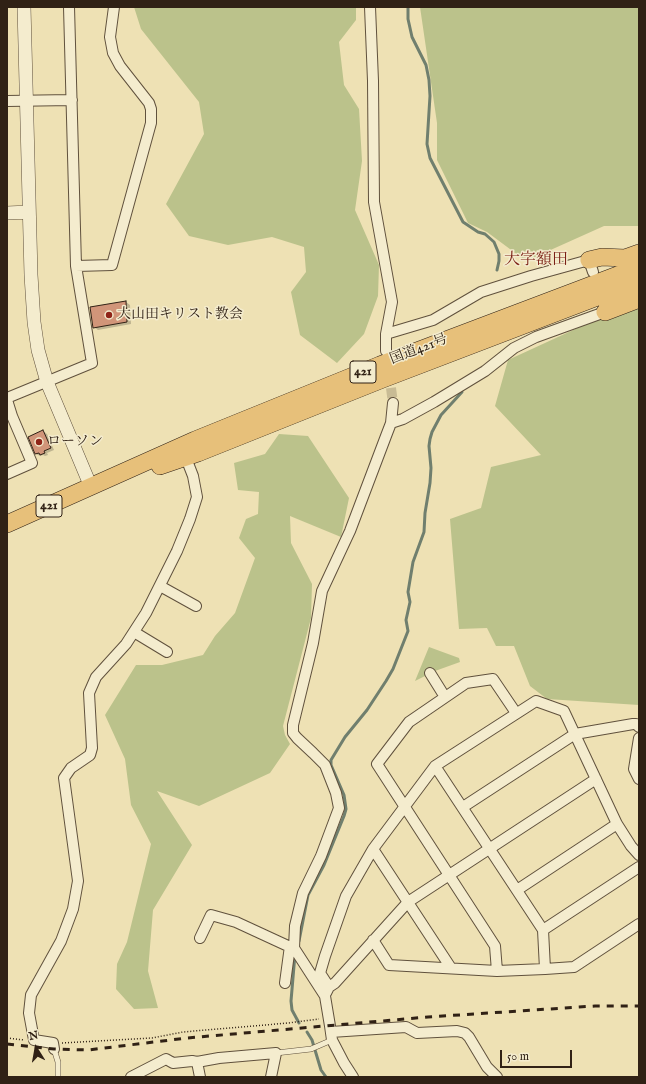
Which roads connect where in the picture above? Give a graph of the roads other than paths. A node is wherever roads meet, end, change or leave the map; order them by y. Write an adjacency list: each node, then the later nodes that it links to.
1 (24, 7): 7 (street)
2 (69, 7): 5 (street)
3 (114, 7): 11 (street)
4 (370, 7): 17 (street)
5 (72, 100): 7 (street); 11 (street)
6 (7, 101): 7 (street)
7 (26, 101): 8 (street)
8 (29, 212): 9 (street); 19 (street)
9 (7, 213)
10 (639, 253): 12 (highway)
11 (76, 266): 19 (street)
12 (591, 266): 17 (street)
13 (639, 267): 25 (highway, 国道421号 / 421)
14 (639, 281): 23 (highway, 国道421号 / 421)
15 (639, 300): 16 (highway)
16 (604, 309): 22 (street)
17 (386, 334): 18 (street)
18 (386, 351)
19 (47, 382): 20 (street); 25 (street)
20 (7, 399): 24 (street)
21 (393, 403): 22 (street)
22 (391, 423): 54 (street)
23 (186, 458): 25 (highway, 国道421号 / 421); 27 (street)
24 (7, 474)
25 (91, 487): 26 (highway, 国道421号 / 421)
26 (7, 524)
27 (160, 586): 28 (street); 29 (street)
28 (196, 606)
29 (134, 632): 30 (street); 61 (street)
30 (167, 652)
31 (430, 673): 32 (street)
32 (445, 697): 33 (street); 40 (street)
33 (516, 713): 35 (street); 37 (street)
34 (639, 728): 35 (street)
35 (575, 734): 38 (street); 41 (street)
36 (639, 738): 39 (street)
37 (436, 766): 40 (street); 41 (street)
38 (596, 779): 42 (street); 43 (street)
39 (639, 779)
40 (404, 807): 44 (street); 47 (street)
41 (463, 807): 43 (street)
42 (617, 824): 45 (street); 48 (street)
43 (490, 848): 47 (street); 48 (street)
44 (373, 849): 49 (street); 59 (street)
45 (639, 855)
46 (639, 867): 51 (street)
47 (449, 875): 49 (street); 57 (street)
48 (517, 890): 51 (street)
49 (408, 902): 53 (street); 55 (street)
50 (639, 924): 56 (street)
51 (543, 930): 56 (street)
52 (200, 938): 54 (street)
53 (373, 940): 55 (street); 59 (street)
54 (292, 947): 58 (street); 59 (street)
55 (451, 968): 57 (street)
56 (544, 969): 57 (street)
57 (497, 971)
58 (285, 983)
59 (327, 992): 60 (street)
60 (332, 1036): 62 (lane); 68 (street); 69 (street)
61 (54, 1046): 64 (lane)
62 (276, 1053): 63 (street); 67 (street)
63 (197, 1062): 65 (street); 66 (street)
64 (58, 1077)
65 (131, 1077)
66 (200, 1077)
67 (271, 1077)
68 (353, 1077)
69 (497, 1077)

